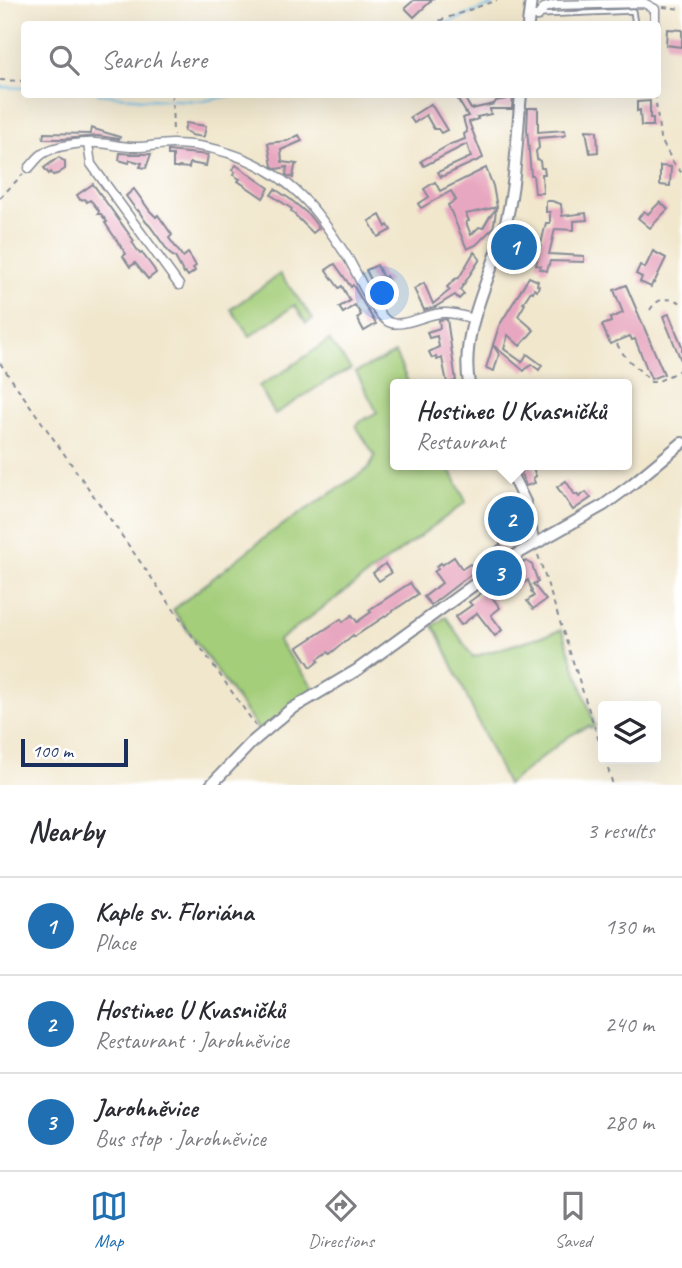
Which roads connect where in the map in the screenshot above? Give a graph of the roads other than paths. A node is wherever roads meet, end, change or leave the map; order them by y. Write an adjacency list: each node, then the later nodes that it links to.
1 (530, 0): 2 (main road)
2 (531, 17): 3 (lane); 4 (street)
3 (635, 21)
4 (655, 21)
5 (521, 98): 9 (main road)
6 (88, 144): 7 (street); 8 (street); 9 (street)
7 (29, 168)
8 (179, 285)
9 (474, 319): 10 (main road)
10 (469, 379)
11 (682, 443): 13 (main road)
12 (509, 470): 13 (main road)
13 (534, 544): 14 (main road)
14 (212, 785)

